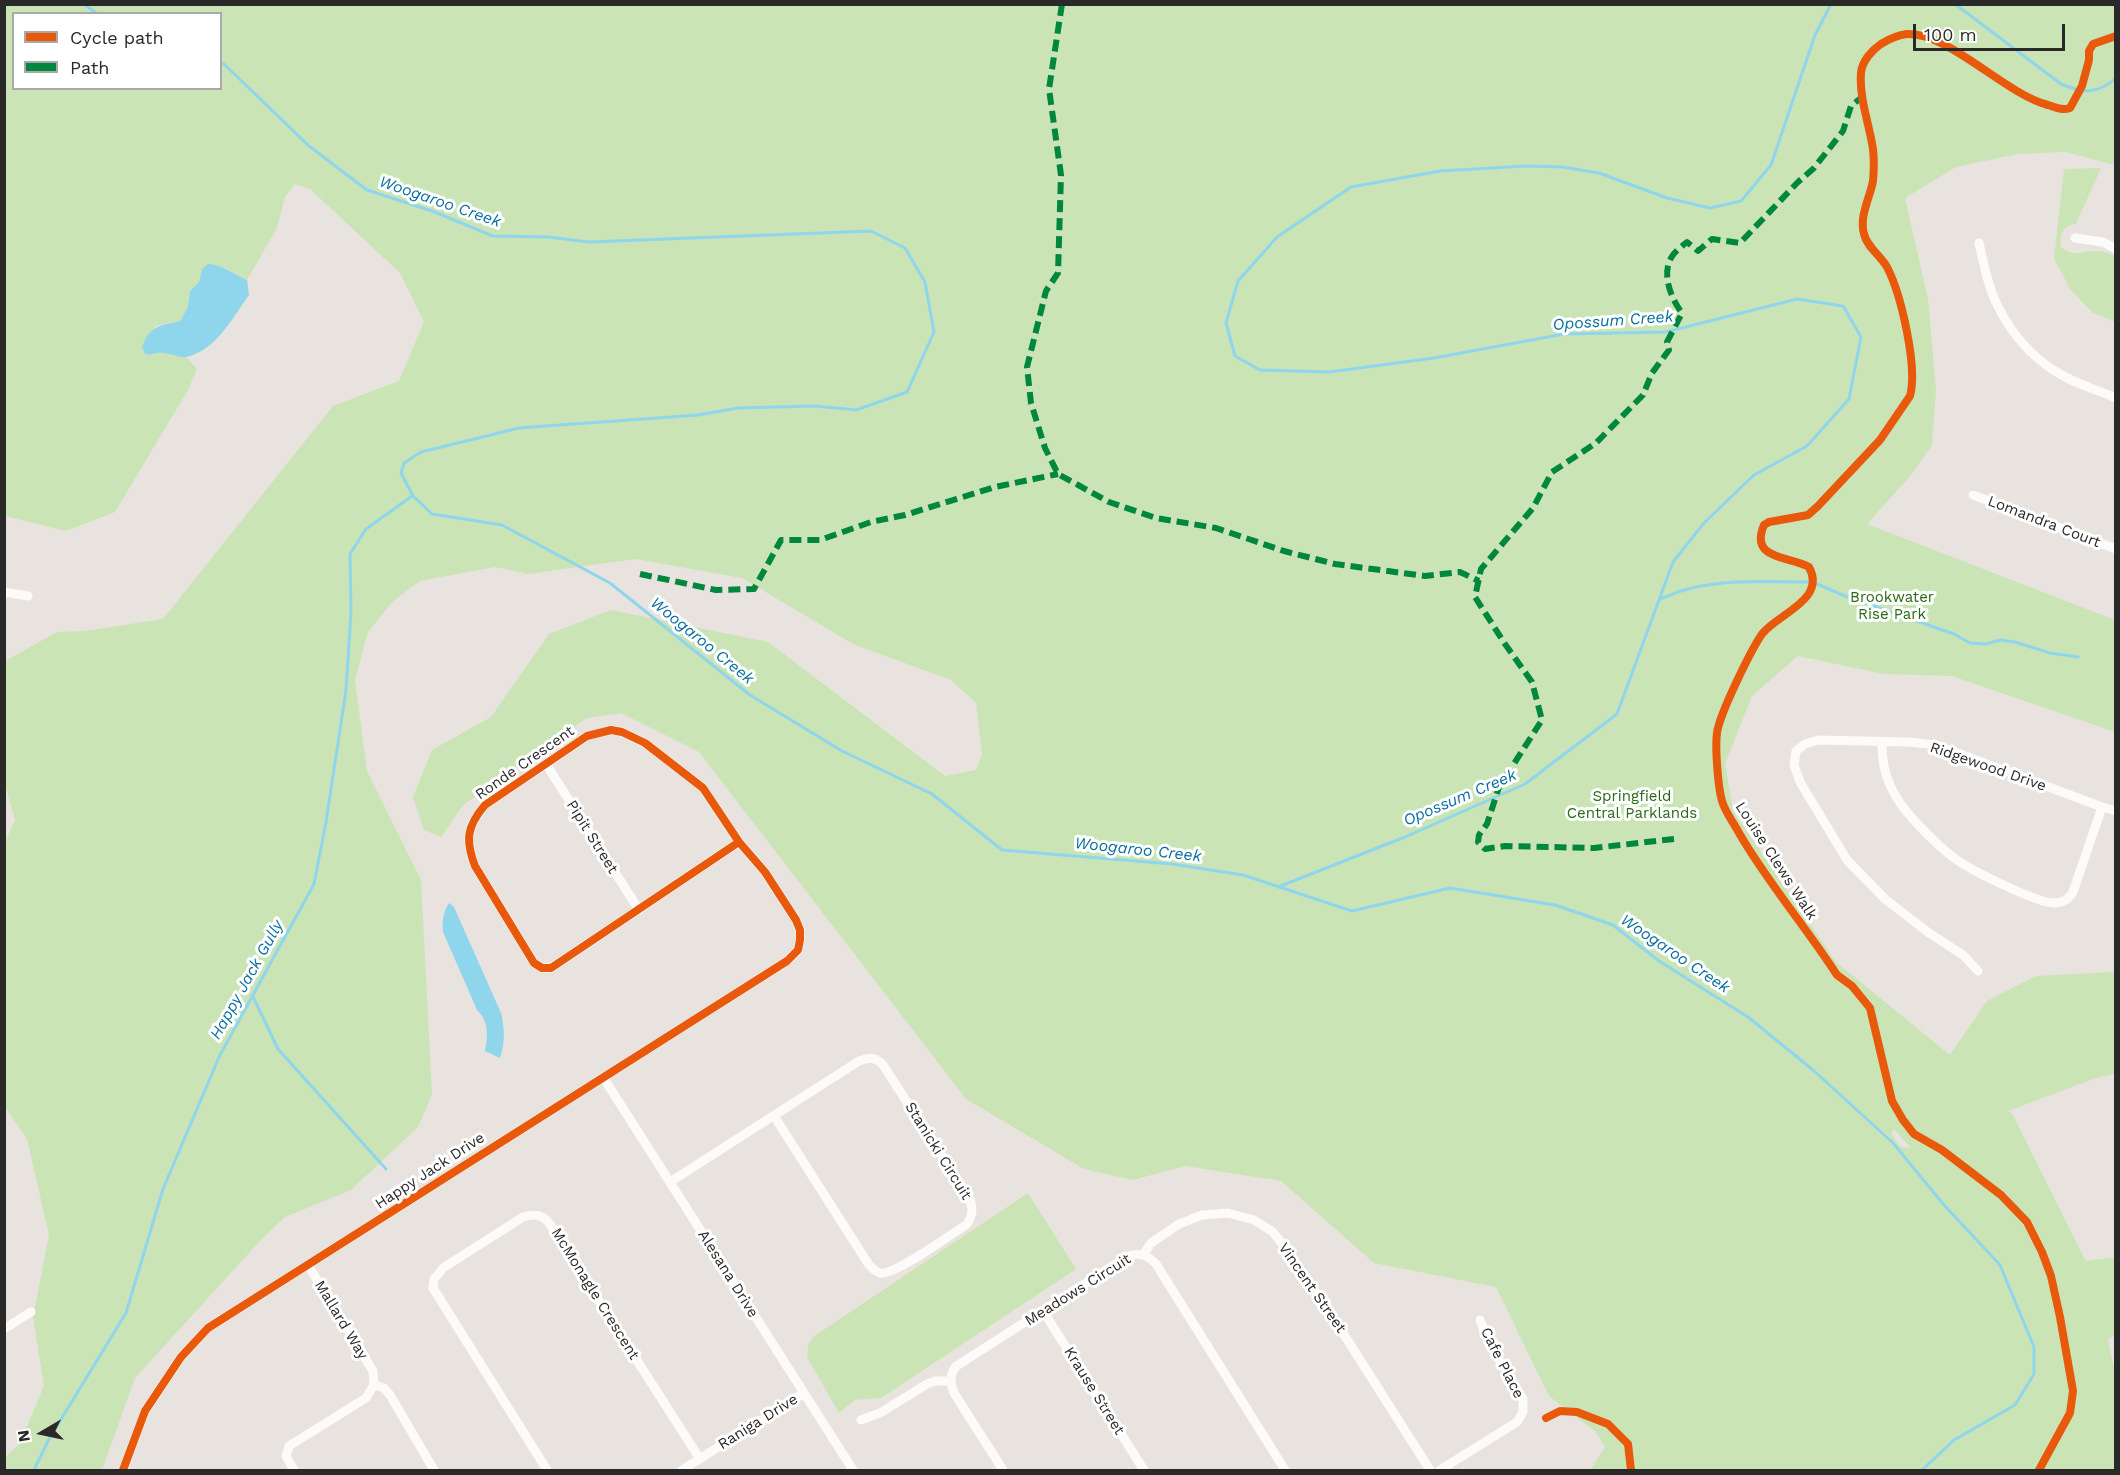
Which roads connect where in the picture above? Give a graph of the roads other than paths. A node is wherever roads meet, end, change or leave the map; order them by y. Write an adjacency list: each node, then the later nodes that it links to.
1 (2075, 238): 3 (street)
2 (1979, 243): 4 (street)
3 (2115, 249)
4 (2115, 398)
5 (1973, 495): 6 (street, Lomandra Court)
6 (2115, 549)
7 (4, 592): 8 (street)
8 (28, 596)
9 (1882, 742): 11 (street, Ridgewood Drive); 11 (street); 16 (street, Ridgewood Drive)
10 (546, 764): 13 (street, Ronde Crescent); 14 (street, Pipit Street); 14 (street, Ronde Crescent)
11 (2102, 807): 12 (street, Ridgewood Drive)
12 (2115, 811)
13 (739, 842): 14 (street, Ronde Crescent); 15 (street, Ronde Crescent)
14 (639, 909)
15 (800, 940): 17 (street, Happy Jack Drive)
16 (1978, 971)
17 (603, 1077): 19 (street, Alesana Drive); 21 (street, Happy Jack Drive)
18 (774, 1116): 18 (street, Stanicki Circuit); 19 (street, Stanicki Circuit)
19 (670, 1182): 28 (street, Alesana Drive)
20 (1143, 1254): 22 (street, Meadows Circuit); 39 (street, Meadows Circuit); 40 (street, Vincent Street)
21 (308, 1265): 27 (street, Mallard Way); 31 (street, Happy Jack Drive)
22 (1043, 1311): 26 (street, Meadows Circuit); 38 (street, Krause Street)
23 (31, 1312): 25 (street)
24 (1480, 1320): 41 (street, Cafe Place)
25 (4, 1329)
26 (951, 1381): 29 (street); 37 (street)
27 (374, 1385): 32 (street); 33 (street)
28 (804, 1393): 30 (street, Raniga Drive); 36 (street, Alesana Drive)
29 (861, 1420)
30 (700, 1459): 34 (street, McMonagle Crescent); 35 (street, Raniga Drive)
31 (123, 1470)
32 (294, 1470)
33 (434, 1470)
34 (547, 1470)
35 (682, 1470)
36 (853, 1470)
37 (1003, 1470)
38 (1144, 1470)
39 (1286, 1470)
40 (1430, 1470)
41 (1440, 1470)

